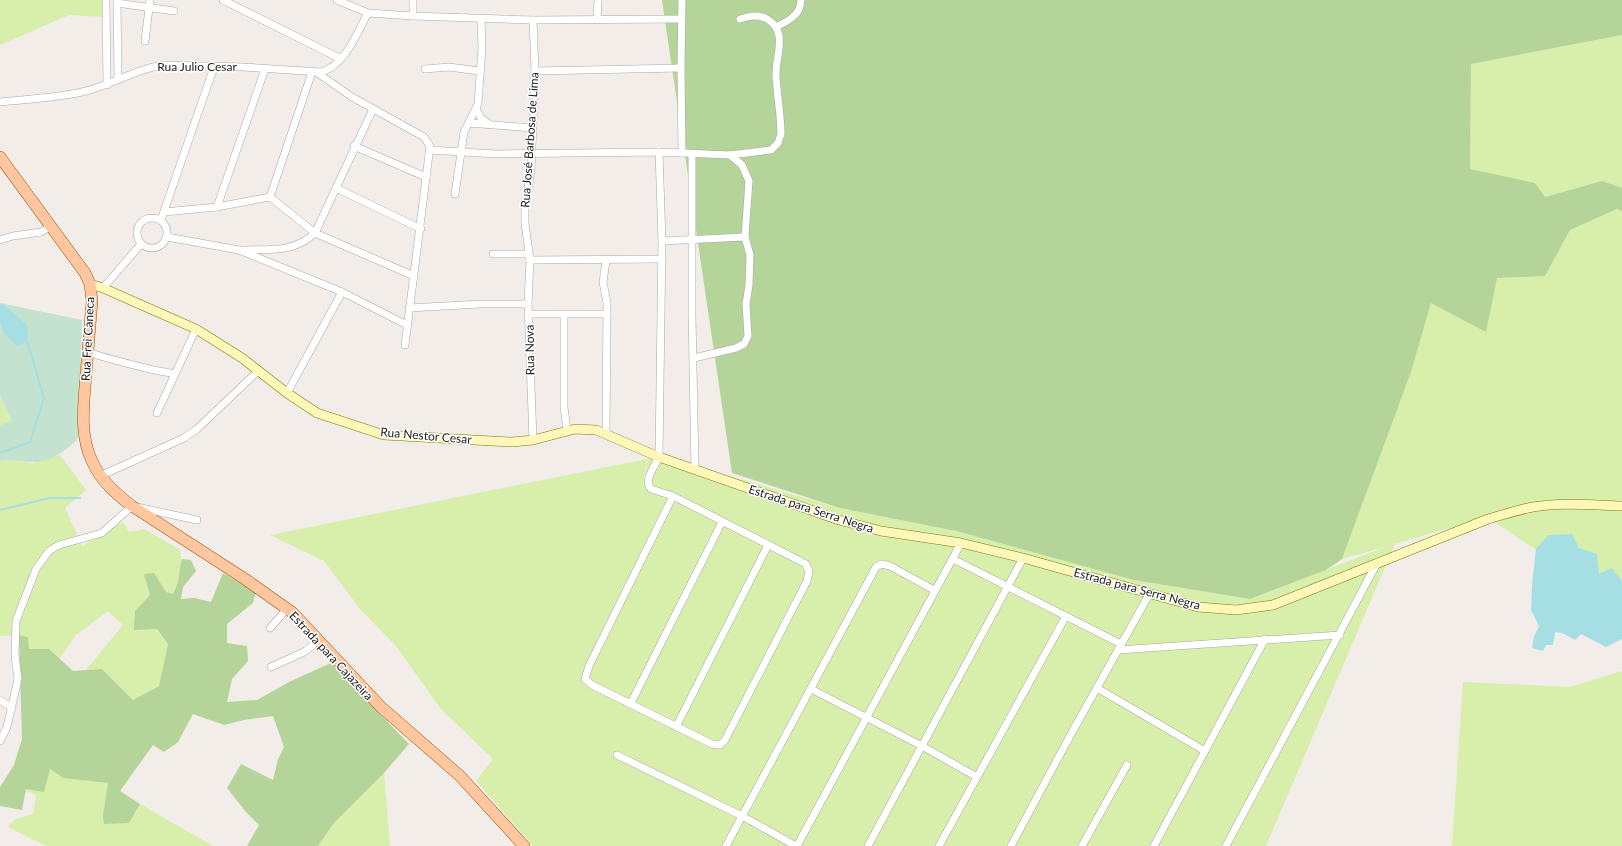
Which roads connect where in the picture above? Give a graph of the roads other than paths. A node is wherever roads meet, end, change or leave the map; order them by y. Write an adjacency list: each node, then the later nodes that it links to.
1 (106, 0): 30 (street)
2 (150, 0): 10 (street)
3 (223, 0): 21 (street)
4 (413, 0): 13 (street)
5 (598, 0): 18 (street)
6 (682, 0): 15 (street)
7 (801, 0): 19 (street)
8 (341, 1): 12 (street)
9 (117, 2): 10 (street); 29 (street)
10 (149, 8): 11 (street); 20 (street)
11 (174, 11)
12 (368, 13): 13 (street); 21 (street, Rua Julio Cesar)
13 (413, 16): 14 (street)
14 (480, 18): 17 (street); 26 (street)
15 (681, 19): 18 (street); 23 (street)
16 (740, 19): 19 (street)
17 (533, 20): 18 (street); 27 (street, Rua José Barbosa de Lima)
18 (597, 20)
19 (776, 27): 44 (street)
20 (145, 41)
21 (341, 59): 28 (street, Rua Julio Cesar)
22 (214, 66): 24 (street, Rua Julio Cesar); 29 (street, Rua Julio Cesar); 51 (street)
23 (681, 68): 27 (street); 41 (street)
24 (265, 69): 28 (street, Rua Julio Cesar); 50 (street)
25 (424, 69): 26 (street)
26 (479, 71): 33 (street)
27 (535, 71): 36 (street, Rua José Barbosa de Lima)
28 (314, 72): 32 (street); 49 (street)
29 (118, 80): 30 (street, Rua Julio Cesar)
30 (107, 85): 31 (street, Rua Julio Cesar)
31 (0, 102)
32 (373, 109): 37 (street); 38 (street)
33 (476, 109): 34 (street); 35 (street)
34 (469, 123): 35 (street); 39 (street)
35 (489, 124): 36 (street)
36 (532, 128): 42 (street, Rua José Barbosa de Lima)
37 (354, 146): 46 (street); 47 (street)
38 (430, 150): 39 (street); 46 (street)
39 (460, 152): 42 (street); 48 (street)
40 (659, 152): 41 (street); 42 (street); 59 (street)
41 (682, 153): 43 (street)
42 (531, 154): 64 (street, Rua José Barbosa de Lima)
43 (692, 154): 44 (street); 60 (street)
44 (730, 156): 57 (street)
45 (0, 157): 53 (main road, Rua Frei Caneca)
46 (426, 177): 54 (street)
47 (336, 188): 54 (street); 55 (street)
48 (455, 194)
49 (270, 196): 50 (street); 55 (street)
50 (217, 207): 51 (street)
51 (164, 212): 52 (street)
52 (160, 220): 56 (street); 61 (street)
53 (52, 226): 58 (street); 68 (main road, Rua Frei Caneca)
54 (420, 228): 67 (street)
55 (315, 233): 62 (street); 67 (street)
56 (167, 237): 61 (street); 62 (street)
57 (745, 237): 60 (street); 80 (street)
58 (0, 240)
59 (662, 240): 60 (street); 65 (street)
60 (692, 240): 80 (street)
61 (141, 244): 69 (street)
62 (239, 250): 70 (street)
63 (493, 254): 64 (street)
64 (529, 257): 66 (street); 71 (street, Rua Nova)
65 (661, 259): 66 (street); 88 (street)
66 (606, 260): 74 (street)
67 (414, 276): 72 (street)
68 (90, 284): 69 (street, Rua Nestor Cesar); 79 (main road, Rua Frei Caneca)
69 (103, 288): 77 (street, Rua Nestor Cesar)
70 (342, 292): 76 (street); 83 (street)
71 (528, 304): 72 (street); 73 (street, Rua Nova)
72 (409, 308): 76 (street)
73 (529, 314): 75 (street); 87 (street, Rua Nova)
74 (607, 314): 75 (street); 86 (street)
75 (564, 315): 85 (street)
76 (407, 325): 78 (street)
77 (196, 329): 81 (street, Rua Nestor Cesar); 82 (street)
78 (405, 345)
79 (88, 352): 82 (street); 90 (main road, Rua Frei Caneca)
80 (694, 358): 89 (street)
81 (258, 371): 83 (street, Rua Nestor Cesar); 90 (street)
82 (174, 374): 84 (street)
83 (287, 393): 87 (street, Rua Nestor Cesar)
84 (157, 413)
85 (567, 430): 86 (street, Rua Nestor Cesar); 87 (street, Rua Nestor Cesar)
86 (606, 434): 88 (street, Rua Nestor Cesar)
87 (533, 440)
88 (660, 457): 89 (street, Rua Nestor Cesar); 92 (street)
89 (696, 470): 97 (street, Estrada para Serra Negra)
90 (100, 476): 91 (main road, Rua Frei Caneca)
91 (113, 490): 93 (main road, Estrada para Cajazeira)
92 (673, 496): 96 (street); 116 (street)
93 (132, 506): 95 (street); 105 (main road, Estrada para Cajazeira); 117 (street)
94 (1622, 506): 101 (street, Estrada para Serra Negra)
95 (198, 520)
96 (722, 522): 98 (street); 116 (street)
97 (961, 543): 99 (street, Estrada para Serra Negra); 100 (street)
98 (768, 545): 119 (street); 119 (street)
99 (1023, 558): 102 (street); 104 (street, Estrada para Serra Negra)
100 (952, 559): 102 (street); 103 (street)
101 (1377, 563): 104 (street, Estrada para Serra Negra); 108 (street)
102 (1008, 587): 106 (street); 121 (street)
103 (934, 590): 114 (street); 118 (street)
104 (1150, 593): 111 (street)
105 (287, 609): 107 (street); 110 (main road, Estrada para Cajazeira)
106 (1066, 616): 111 (street); 125 (street)
107 (270, 628)
108 (1340, 635): 109 (street); 135 (street)
109 (1265, 639): 111 (street); 122 (street)
110 (319, 640): 112 (street); 127 (main road, Estrada para Cajazeira)
111 (1120, 647): 113 (street)
112 (271, 667)
113 (1097, 688): 122 (street); 132 (street)
114 (811, 689): 118 (street); 126 (street)
115 (0, 700): 117 (street)
116 (631, 703): 119 (street)
117 (12, 708): 120 (street)
118 (866, 717): 121 (street); 129 (street)
119 (676, 727)
120 (0, 741)
121 (922, 746): 125 (street); 130 (street)
122 (1205, 751): 134 (street)
123 (617, 755): 126 (street)
124 (1127, 765): 133 (street)
125 (977, 777): 131 (street)
126 (742, 816): 128 (street); 129 (street)
127 (524, 846)
128 (726, 846)
129 (797, 846)
130 (868, 846)
131 (939, 846)
132 (1011, 846)
133 (1082, 846)
134 (1154, 846)
135 (1226, 846)

